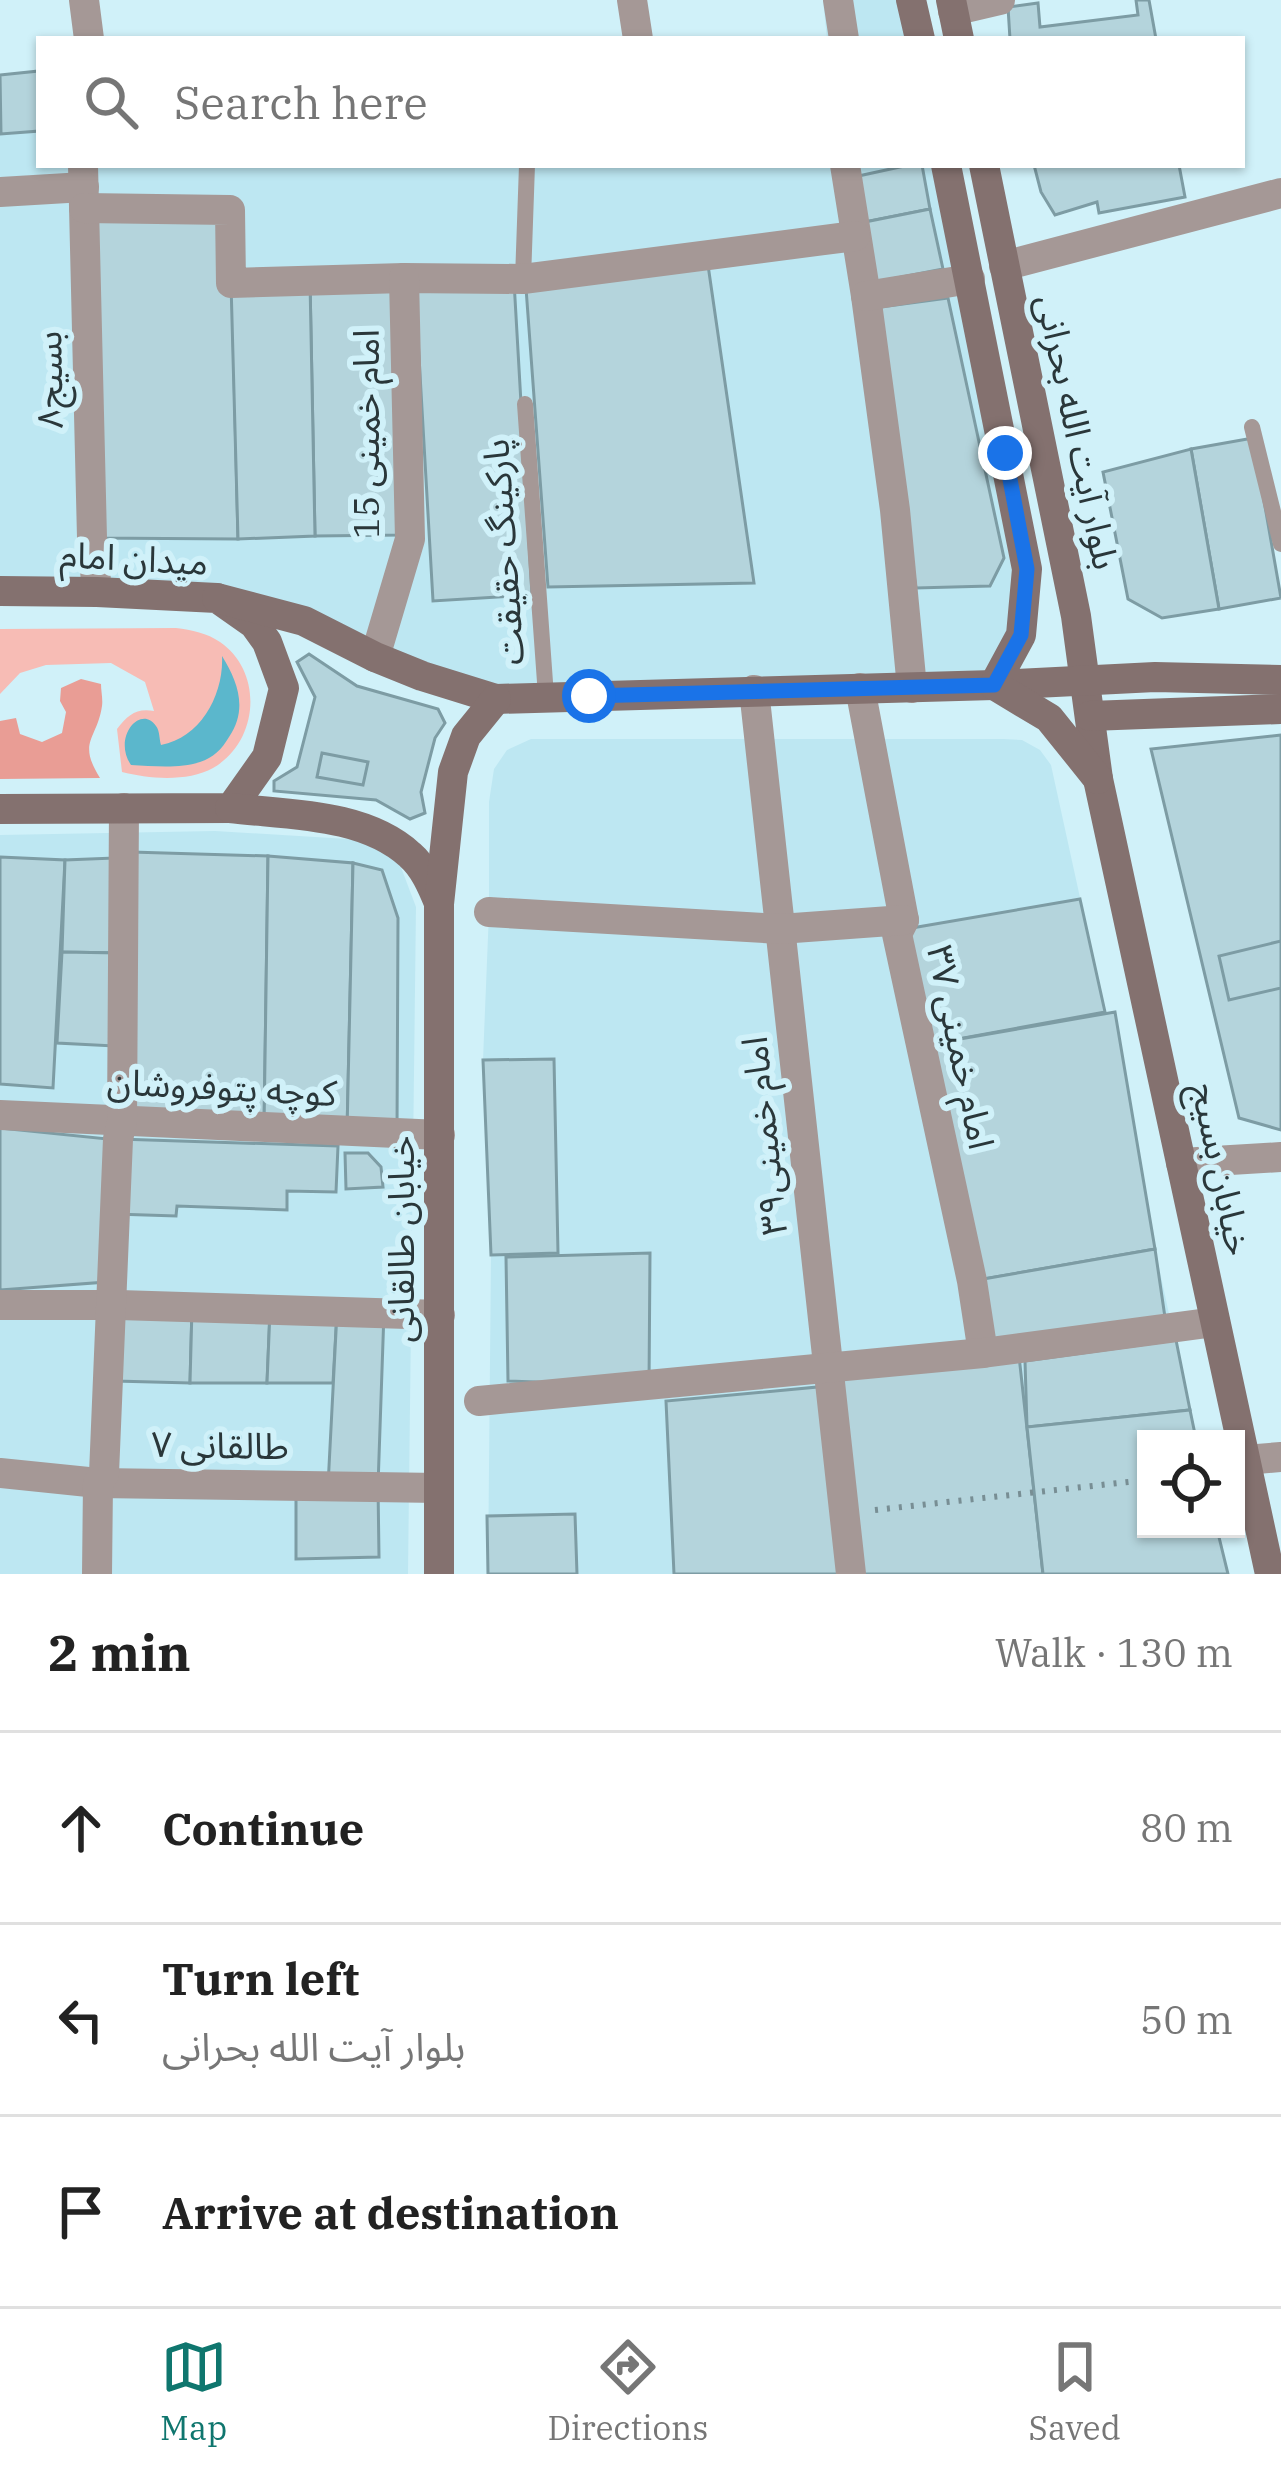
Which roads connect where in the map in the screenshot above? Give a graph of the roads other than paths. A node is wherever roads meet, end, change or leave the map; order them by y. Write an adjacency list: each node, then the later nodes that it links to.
1 (84, 0): 7 (street)
2 (632, 0): 8 (street)
3 (838, 0): 9 (street)
4 (911, 0): 10 (main road)
5 (1000, 0): 6 (street)
6 (954, 17)
7 (89, 36)
8 (638, 36)
9 (844, 36)
10 (912, 36)
11 (527, 168): 21 (lane)
12 (845, 168): 18 (street)
13 (947, 168): 22 (main road, بلوار آیت الله بحرانی)
14 (985, 168): 19 (main road, بلوار آیت الله بحرانی)
15 (84, 186): 16 (street); 20 (street); 30 (street, بسیج۸)
16 (0, 192)
17 (1281, 193): 19 (street)
18 (855, 236): 21 (street); 23 (street)
19 (1004, 266): 26 (main road, بلوار آیت الله بحرانی)
20 (404, 278): 21 (street); 33 (street, امام خمینی 15)
21 (523, 279)
22 (970, 279): 23 (street); 27 (main road, بلوار آیت الله بحرانی)
23 (866, 296): 39 (street)
24 (525, 404): 41 (lane, پارکینگ حقیقت)
25 (1252, 428): 28 (lane)
26 (1041, 444): 27 (main road); 32 (main road, بلوار آیت الله بحرانی)
27 (1005, 453): 37 (main road, بلوار آیت الله بحرانی)
28 (1281, 544)
29 (0, 591): 30 (main road, میدان امام)
30 (97, 592): 31 (main road, میدان امام)
31 (217, 598): 33 (main road); 47 (main road, میدان امام)
32 (1076, 616): 34 (main road); 36 (main road, بلوار آیت الله بحرانی)
33 (375, 657): 42 (main road)
34 (1155, 677): 35 (main road); 36 (main road)
35 (1281, 680)
36 (1085, 681): 37 (main road); 44 (main road, بلوار آیت الله بحرانی)
37 (994, 685): 39 (main road); 45 (main road)
38 (860, 688): 39 (main road); 40 (main road); 51 (street, امام خمینی ۳۷)
39 (912, 688)
40 (754, 690): 41 (main road); 52 (street, امام خمینی۳۹)
41 (546, 696): 42 (main road)
42 (496, 699): 49 (main road, خیابان طالقانی)
43 (1281, 709): 44 (main road)
44 (1090, 716): 45 (main road, خیابان بسیج)
45 (1098, 779): 57 (main road, خیابان بسیج)
46 (124, 808): 47 (main road); 48 (main road); 54 (street)
47 (230, 808): 49 (main road)
48 (0, 809)
49 (439, 904): 55 (main road, خیابان طالقانی)
50 (489, 912): 52 (street)
51 (904, 920): 52 (street); 62 (street, امام خمینی ۳۷)
52 (780, 929): 63 (street, امام خمینی۳۹)
53 (0, 1115): 54 (street, کوچه پتوفروشان)
54 (122, 1122): 55 (street, کوچه پتوفروشان); 59 (street)
55 (440, 1135): 60 (main road, خیابان طالقانی)
56 (1281, 1157): 57 (street)
57 (1181, 1163): 61 (main road, خیابان بسیج)
58 (0, 1305): 59 (street)
59 (112, 1305): 60 (street); 69 (street)
60 (440, 1315): 70 (main road, خیابان طالقانی)
61 (1215, 1322): 62 (street); 65 (main road, خیابان بسیج)
62 (982, 1353): 63 (street)
63 (828, 1368): 64 (street); 73 (street, امام خمینی۳۹)
64 (479, 1401)
65 (1238, 1430)
66 (1281, 1457): 67 (street)
67 (1245, 1460): 74 (main road, خیابان بسیج)
68 (0, 1473): 69 (street, طالقانی ۷)
69 (98, 1483): 70 (street, طالقانی ۷); 71 (street)
70 (439, 1488): 72 (main road, خیابان طالقانی)
71 (98, 1574)
72 (439, 1574)
73 (851, 1574)
74 (1270, 1574)

